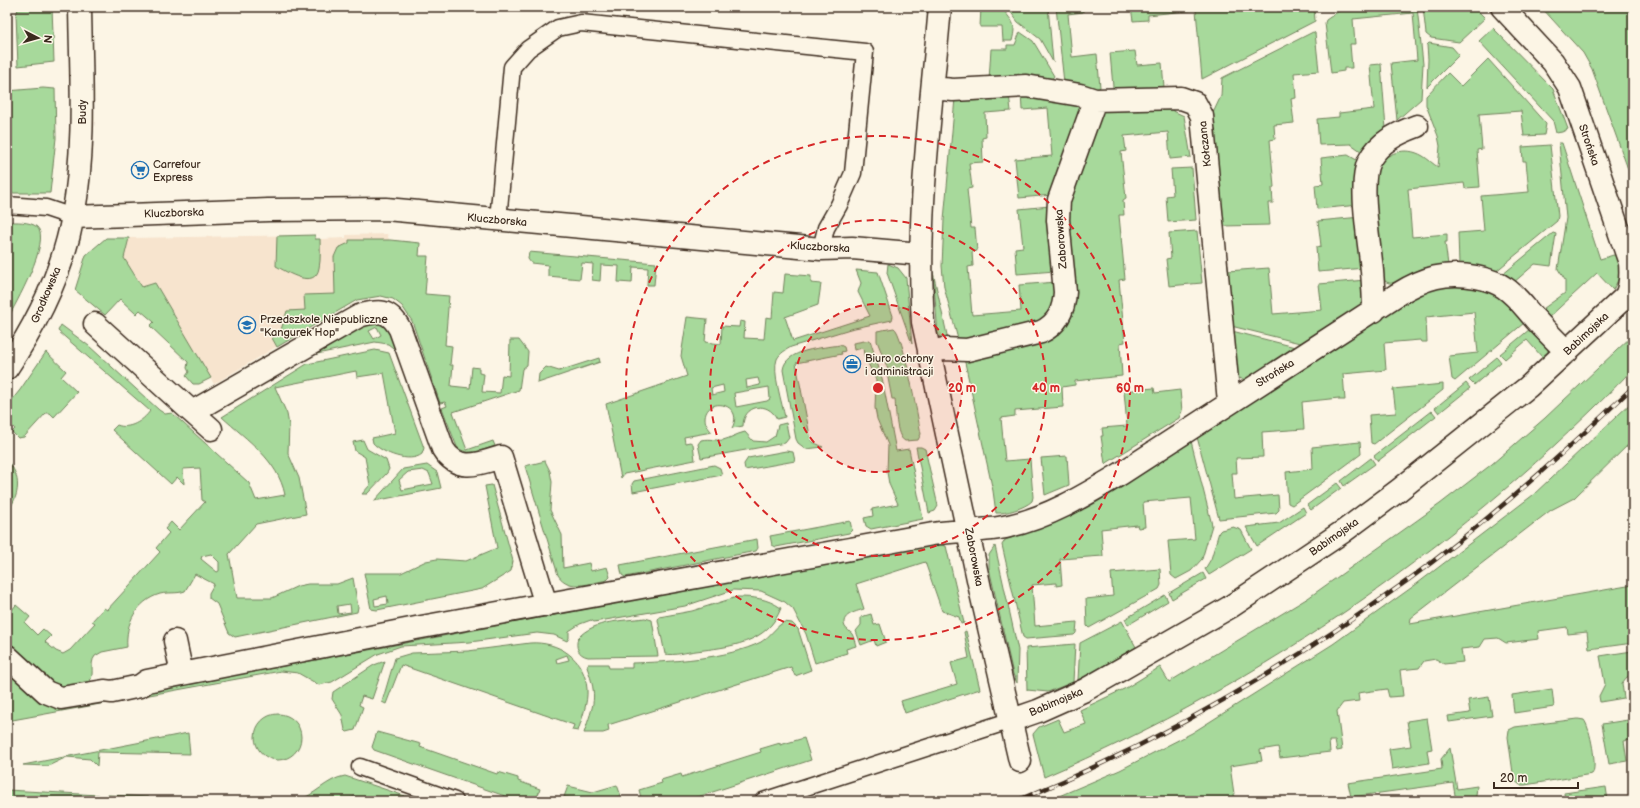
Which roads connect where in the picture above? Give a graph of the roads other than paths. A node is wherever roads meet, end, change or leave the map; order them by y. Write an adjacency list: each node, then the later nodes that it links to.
1 (80, 7): 8 (street, Budy)
2 (940, 7): 4 (street, Zaborowska)
3 (1502, 7): 12 (street, Strońska)
4 (933, 88): 5 (street, Kołczana); 11 (street, Zaborowska)
5 (1095, 100): 15 (street, Zaborowska); 18 (street, Kołczana)
6 (1417, 126): 13 (street)
7 (7, 205): 8 (lane)
8 (73, 217): 9 (street, Kluczborska); 17 (street, Grodkowska)
9 (498, 220): 10 (street, Kluczborska); 10 (lane)
10 (821, 249): 11 (street, Kluczborska)
11 (921, 254): 15 (street, Zaborowska)
12 (1621, 301): 16 (street, Babimojska)
13 (1374, 311): 16 (street, Strońska); 18 (street, Strońska)
14 (95, 324): 19 (street)
15 (929, 352): 21 (street, Zaborowska)
16 (1567, 352): 26 (street, Babimojska)
17 (7, 368)
18 (1229, 402): 21 (street, Strońska)
19 (192, 412): 20 (street); 22 (street)
20 (211, 429)
21 (969, 530): 22 (street, Strońska); 26 (street, Zaborowska)
22 (546, 605): 25 (street, Strońska)
23 (175, 641): 25 (street)
24 (7, 656): 25 (street, Strońska)
25 (182, 674)
26 (1012, 720): 27 (street, Zaborowska); 30 (lane)
27 (1020, 761)
28 (360, 767): 29 (lane)
29 (455, 801)
30 (763, 801)

